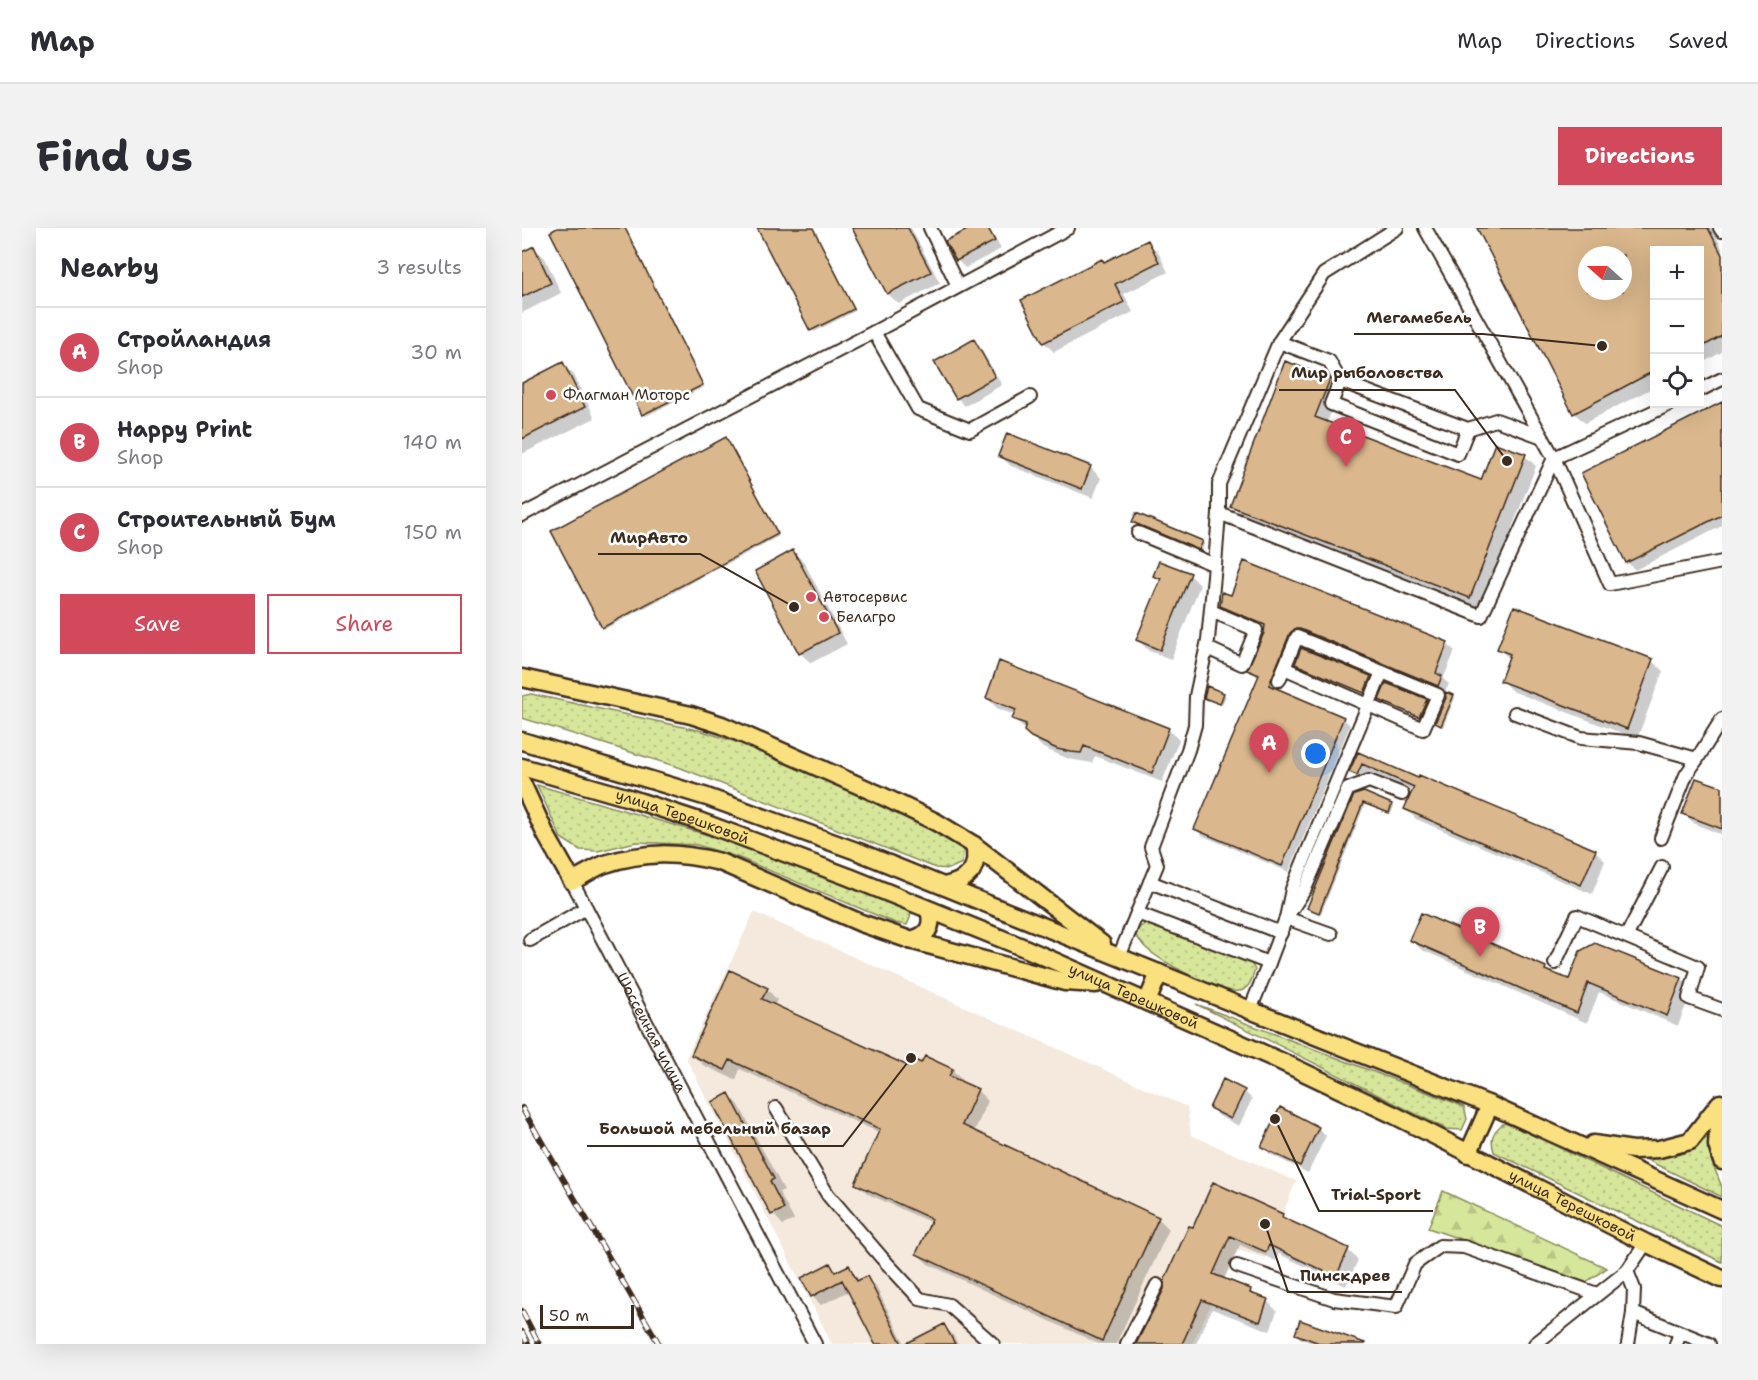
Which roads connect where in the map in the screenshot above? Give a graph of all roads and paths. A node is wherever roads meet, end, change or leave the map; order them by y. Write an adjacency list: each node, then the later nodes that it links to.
1 (930, 228): 5 (street)
2 (1068, 228): 5 (street)
3 (1397, 228): 7 (street)
4 (1425, 228): 14 (street)
5 (958, 286): 6 (street)
6 (874, 332): 11 (street); 17 (street)
7 (1279, 342): 9 (street); 16 (street)
8 (1722, 379): 10 (street)
9 (1340, 381): 13 (street); 13 (street)
10 (1704, 388)
11 (1030, 397)
12 (1661, 408): 15 (street)
13 (1468, 429): 14 (street)
14 (1540, 436): 15 (street)
15 (1554, 458): 16 (street); 19 (street)
16 (1219, 513): 20 (street)
17 (522, 515)
18 (1138, 533): 20 (street)
19 (1722, 562)
20 (1215, 565): 21 (street)
21 (1211, 611): 22 (street); 22 (street)
22 (1207, 648): 37 (street)
23 (1382, 672): 25 (street); 25 (street); 25 (street)
24 (522, 678): 34 (main road)
25 (1367, 705): 42 (street)
26 (1515, 713): 29 (street)
27 (1722, 719): 29 (street)
28 (522, 741): 38 (main road, улица Терешковой)
29 (1697, 759): 33 (street)
30 (522, 767): 40 (main road, улица Терешковой)
31 (522, 783): 36 (main road, Шоссейная улица)
32 (1402, 794): 42 (street)
33 (1661, 838)
34 (974, 845): 38 (main road); 48 (main road)
35 (1662, 867): 45 (street)
36 (572, 881): 39 (street, Шоссейная улица); 47 (main road)
37 (1150, 882): 41 (street); 43 (street)
38 (944, 886): 48 (main road, улица Терешковой)
39 (586, 908): 46 (street); 71 (street, Шоссейная улица)
40 (929, 910): 47 (main road); 52 (main road, улица Терешковой)
41 (1137, 913): 48 (street); 49 (street)
42 (1286, 918): 43 (street); 44 (street)
43 (1281, 933): 49 (street)
44 (1331, 934)
45 (1627, 935): 50 (street); 55 (street)
46 (530, 940)
47 (910, 940): 52 (main road)
48 (1119, 957): 51 (main road, улица Терешковой)
49 (1269, 963): 54 (street)
50 (1555, 963)
51 (1159, 973): 53 (main road); 54 (main road, улица Терешковой)
52 (1108, 985): 53 (main road, улица Терешковой)
53 (1147, 1002): 60 (main road, улица Терешковой)
54 (1250, 1010): 57 (main road, улица Терешковой)
55 (1722, 1010)
56 (1721, 1100): 59 (main road); 61 (main road)
57 (1490, 1105): 59 (main road, улица Терешковой); 60 (main road)
58 (776, 1108): 72 (street)
59 (1573, 1141): 62 (main road, улица Терешковой)
60 (1468, 1154): 63 (main road, улица Терешковой)
61 (1722, 1161)
62 (1722, 1210)
63 (1646, 1243): 65 (street); 66 (main road, улица Терешковой)
64 (1237, 1266): 68 (street)
65 (1627, 1271): 68 (street); 69 (street)
66 (1722, 1279)
67 (1157, 1285): 73 (street)
68 (1598, 1294): 74 (street)
69 (1633, 1313): 70 (street); 75 (street)
70 (1678, 1338): 76 (street)
71 (815, 1344)
72 (993, 1344)
73 (1127, 1344)
74 (1535, 1344)
75 (1628, 1344)
76 (1709, 1344)

